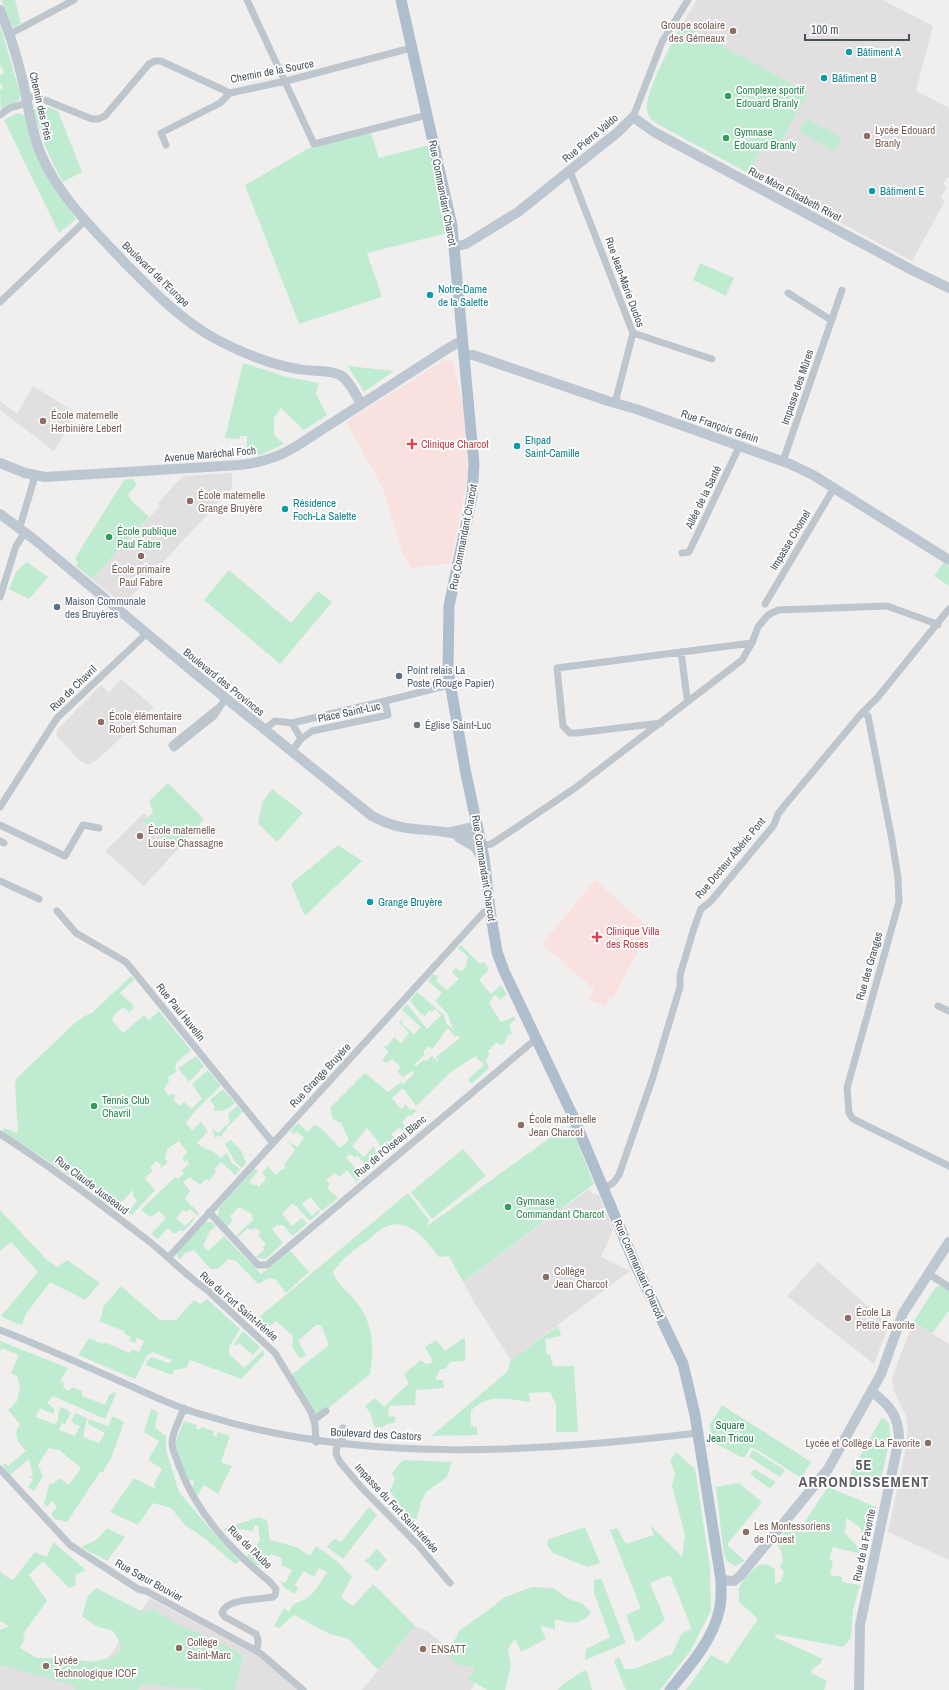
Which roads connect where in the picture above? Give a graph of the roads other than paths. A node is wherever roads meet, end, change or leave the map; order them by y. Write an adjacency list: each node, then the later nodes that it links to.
1 (74, 0): 6 (street)
2 (247, 0): 8 (street)
3 (401, 0): 7 (main road, Rue Commandant Charcot)
4 (688, 0): 13 (street, Rue Pierre Valdo)
5 (0, 10): 6 (main road, Chemin des Prés)
6 (8, 35): 10 (main road, Chemin des Prés)
7 (411, 48): 8 (street, Chemin de la Source); 12 (main road, Rue Commandant Charcot)
8 (285, 81): 9 (street, Chemin de la Source); 12 (street)
9 (230, 93): 10 (street, Chemin de la Source); 14 (street)
10 (27, 101): 11 (street); 16 (main road, Chemin des Prés)
11 (0, 115)
12 (427, 115): 17 (main road, Rue Commandant Charcot)
13 (633, 117): 15 (main road, Rue Pierre Valdo); 18 (main road, Rue Mère Elisabeth Rivet)
14 (166, 145)
15 (570, 171): 17 (main road, Rue Pierre Valdo); 23 (street, Rue Jean-Marie Duclos)
16 (85, 221): 21 (street); 28 (main road, Boulevard de l'Europe)
17 (454, 247): 24 (main road, Rue Commandant Charcot)
18 (947, 286)
19 (842, 290): 22 (street, Impasse des Mûres)
20 (788, 293): 22 (street)
21 (0, 302)
22 (831, 320): 30 (street, Impasse des Mûres)
23 (633, 333): 26 (street); 27 (street, Rue Jean-Marie Duclos)
24 (463, 343): 25 (main road, Rue Commandant Charcot); 28 (main road, Avenue Maréchal Foch)
25 (464, 355): 27 (main road, Rue François Génin); 45 (main road, Rue Commandant Charcot)
26 (712, 359)
27 (615, 403): 29 (main road, Rue François Génin)
28 (361, 404): 32 (main road, Avenue Maréchal Foch)
29 (740, 445): 30 (main road, Rue François Génin); 36 (street, Allée de la Santé)
30 (783, 462): 33 (main road, Rue François Génin)
31 (0, 463): 32 (main road, Avenue Maréchal Foch)
32 (35, 476): 35 (street)
33 (834, 488): 37 (main road, Rue François Génin); 39 (street, Impasse Chomel)
34 (0, 514): 35 (main road, Boulevard des Provinces)
35 (22, 530): 38 (street); 42 (main road, Boulevard des Provinces)
36 (682, 553)
37 (949, 560)
38 (0, 597)
39 (765, 604)
40 (949, 609): 41 (street, Rue Docteur Albéric Pont)
41 (938, 625): 43 (street); 50 (street, Rue Docteur Albéric Pont)
42 (146, 634): 46 (main road, Boulevard des Provinces); 58 (street, Rue de Chavril)
43 (752, 642): 44 (street); 48 (street)
44 (680, 652): 48 (street); 53 (street)
45 (449, 685): 47 (street, Place Saint-Luc); 61 (main road, Rue Commandant Charcot)
46 (226, 699): 49 (street); 54 (main road, Boulevard des Provinces)
47 (385, 701): 51 (street, Place Saint-Luc); 55 (street, Place Saint-Luc)
48 (690, 701): 53 (street)
49 (218, 708): 49 (street)
50 (864, 713): 74 (street, Rue des Granges); 75 (street, Rue Docteur Albéric Pont)
51 (305, 719): 52 (street, Place Saint-Luc); 55 (street)
52 (292, 723): 54 (street, Place Saint-Luc); 56 (street)
53 (662, 723): 63 (street)
54 (264, 730): 57 (main road, Boulevard des Provinces)
55 (309, 732): 56 (street, Place Saint-Luc)
56 (301, 739): 57 (street, Place Saint-Luc)
57 (291, 752): 62 (main road, Boulevard des Provinces)
58 (0, 807)
59 (0, 825): 60 (street)
60 (99, 828)
61 (478, 830): 62 (main road, Boulevard des Provinces); 63 (main road, Rue Commandant Charcot)
62 (449, 832): 64 (main road, Boulevard des Provinces)
63 (482, 846): 64 (main road, Rue Commandant Charcot)
64 (484, 862): 67 (main road, Rue Commandant Charcot)
65 (0, 881): 66 (street)
66 (39, 899)
67 (490, 910): 71 (main road, Rue Commandant Charcot); 73 (street, Rue Grange Bruyère)
68 (57, 911): 73 (street, Rue Paul Huvelin)
69 (938, 1006): 70 (street)
70 (949, 1011)
71 (536, 1039): 75 (main road, Rue Commandant Charcot); 76 (street, Rue de l'Oiseau Blanc)
72 (0, 1134): 78 (street, Rue Claude Jusseaud)
73 (273, 1143): 76 (street, Rue Grange Bruyère)
74 (949, 1166)
75 (604, 1188): 87 (main road, Rue Commandant Charcot)
76 (209, 1212): 78 (street, Rue Grange Bruyère)
77 (949, 1242): 79 (main road)
78 (168, 1258): 85 (street, Rue du Fort Saint-Irénée)
79 (929, 1274): 80 (street); 82 (main road)
80 (949, 1287)
81 (0, 1330): 83 (street, Boulevard des Castors)
82 (872, 1392): 91 (main road); 96 (main road, Rue de la Favorite)
83 (184, 1408): 88 (street, Boulevard des Castors); 93 (street, Rue de l'Aube)
84 (326, 1411): 85 (street)
85 (314, 1420): 88 (street, Rue du Fort Saint-Irénée)
86 (343, 1428): 89 (street, Impasse du Fort Saint-Irénée)
87 (698, 1433): 89 (street, Boulevard des Castors); 91 (main road, Rue Commandant Charcot)
88 (316, 1442): 89 (street, Boulevard des Castors)
89 (339, 1444): 92 (street, Impasse du Fort Saint-Irénée)
90 (0, 1470): 93 (street, Rue Sœur Bouvier)
91 (721, 1580): 95 (main road, Rue Commandant Charcot)
92 (450, 1583)
93 (256, 1650): 94 (street, Rue Sœur Bouvier)
94 (303, 1690)
95 (670, 1690)
96 (859, 1690)

